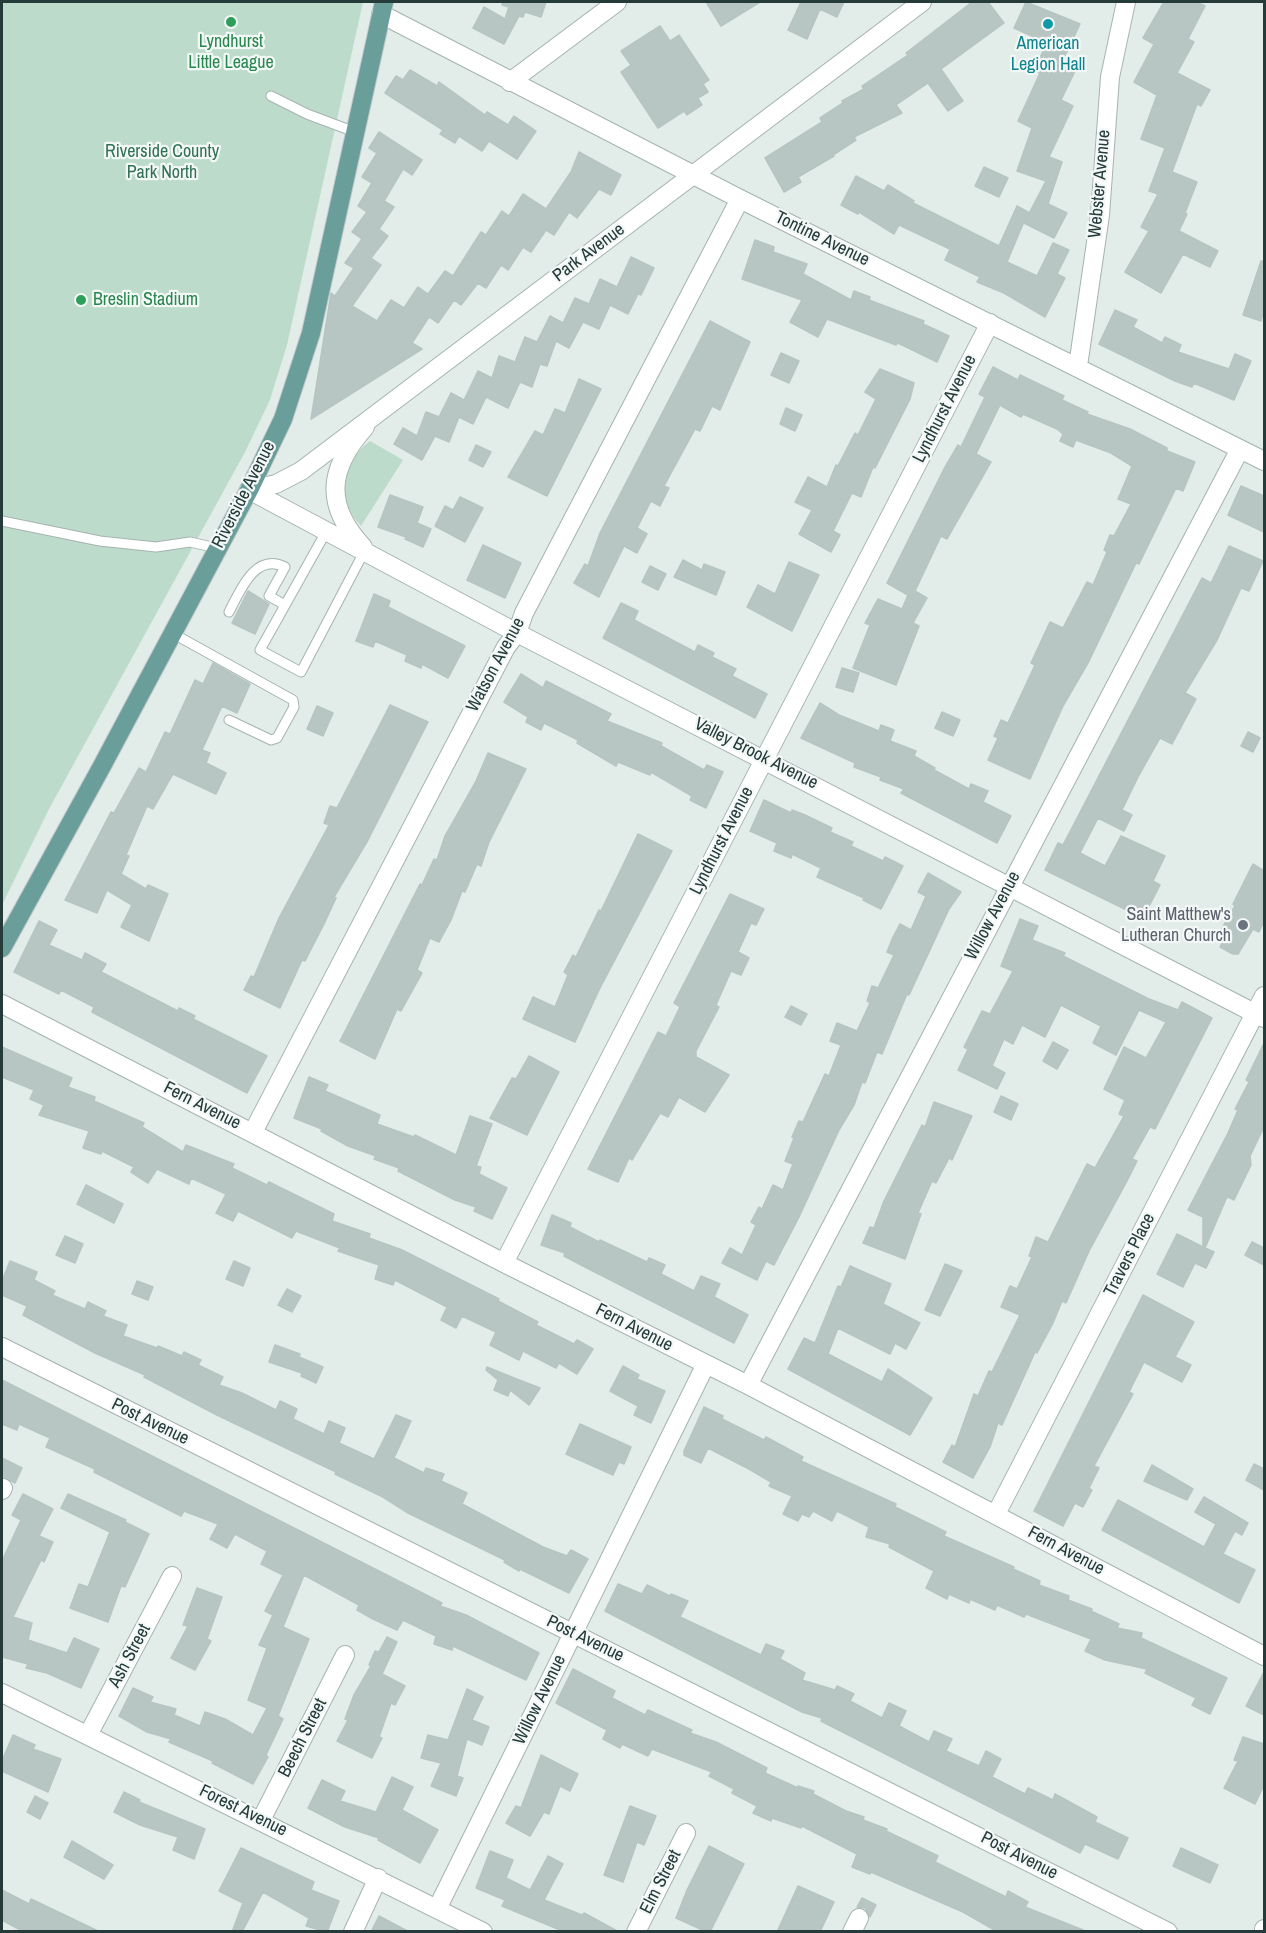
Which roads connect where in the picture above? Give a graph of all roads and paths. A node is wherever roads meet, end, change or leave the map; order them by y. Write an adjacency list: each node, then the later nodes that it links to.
1 (617, 2): 5 (street)
2 (922, 2): 8 (street, Park Avenue)
3 (1126, 2): 11 (street, Webster Avenue)
4 (383, 8): 5 (street, Tontine Avenue); 7 (main road, Riverside Avenue)
5 (510, 82): 8 (street, Tontine Avenue)
6 (271, 96): 7 (lane)
7 (355, 132): 15 (main road, Riverside Avenue)
8 (693, 175): 9 (street, Tontine Avenue); 12 (street, Park Avenue)
9 (740, 199): 10 (street, Tontine Avenue); 23 (street, Watson Avenue)
10 (990, 323): 11 (street, Tontine Avenue); 25 (street, Lyndhurst Avenue)
11 (1078, 366): 13 (street, Tontine Avenue)
12 (378, 413): 15 (street, Park Avenue); 19 (street)
13 (1240, 449): 14 (street, Tontine Avenue); 26 (street, Willow Avenue)
14 (1264, 461)
15 (249, 489): 17 (street, Valley Brook Avenue); 18 (main road, Riverside Avenue)
16 (2, 521): 18 (lane)
17 (326, 532): 19 (street, Valley Brook Avenue); 20 (lane)
18 (217, 548): 22 (main road, Riverside Avenue)
19 (367, 554): 20 (lane); 23 (street, Valley Brook Avenue)
20 (285, 605): 21 (lane)
21 (229, 612)
22 (172, 633): 24 (lane); 27 (main road, Riverside Avenue)
23 (518, 633): 25 (street, Valley Brook Avenue); 31 (street, Watson Avenue)
24 (229, 720)
25 (765, 759): 26 (street, Valley Brook Avenue); 32 (street, Lyndhurst Avenue)
26 (1009, 886): 30 (street, Valley Brook Avenue); 35 (street, Willow Avenue)
27 (2, 948)
28 (1264, 996): 30 (street, Travers Place)
29 (2, 1004): 31 (street, Fern Avenue)
30 (1260, 1015): 36 (street, Travers Place)
31 (252, 1132): 32 (street, Fern Avenue)
32 (504, 1263): 34 (street, Fern Avenue)
33 (2, 1347): 38 (street, Post Avenue)
34 (706, 1364): 35 (street, Fern Avenue); 38 (street, Willow Avenue)
35 (748, 1385): 36 (street, Fern Avenue)
36 (996, 1514): 40 (street, Fern Avenue)
37 (172, 1576): 42 (street, Ash Street)
38 (573, 1634): 46 (street, Willow Avenue); 50 (street, Post Avenue)
39 (345, 1655): 43 (street, Beech Street)
40 (1264, 1656)
41 (2, 1693): 42 (street, Forest Avenue)
42 (88, 1736): 43 (street, Forest Avenue)
43 (261, 1820): 45 (street, Forest Avenue)
44 (686, 1833): 49 (street, Elm Street)
45 (378, 1878): 46 (street, Forest Avenue); 47 (street)
46 (438, 1908): 48 (street, Forest Avenue)
47 (353, 1932)
48 (483, 1932)
49 (636, 1932)
50 (1168, 1932)

